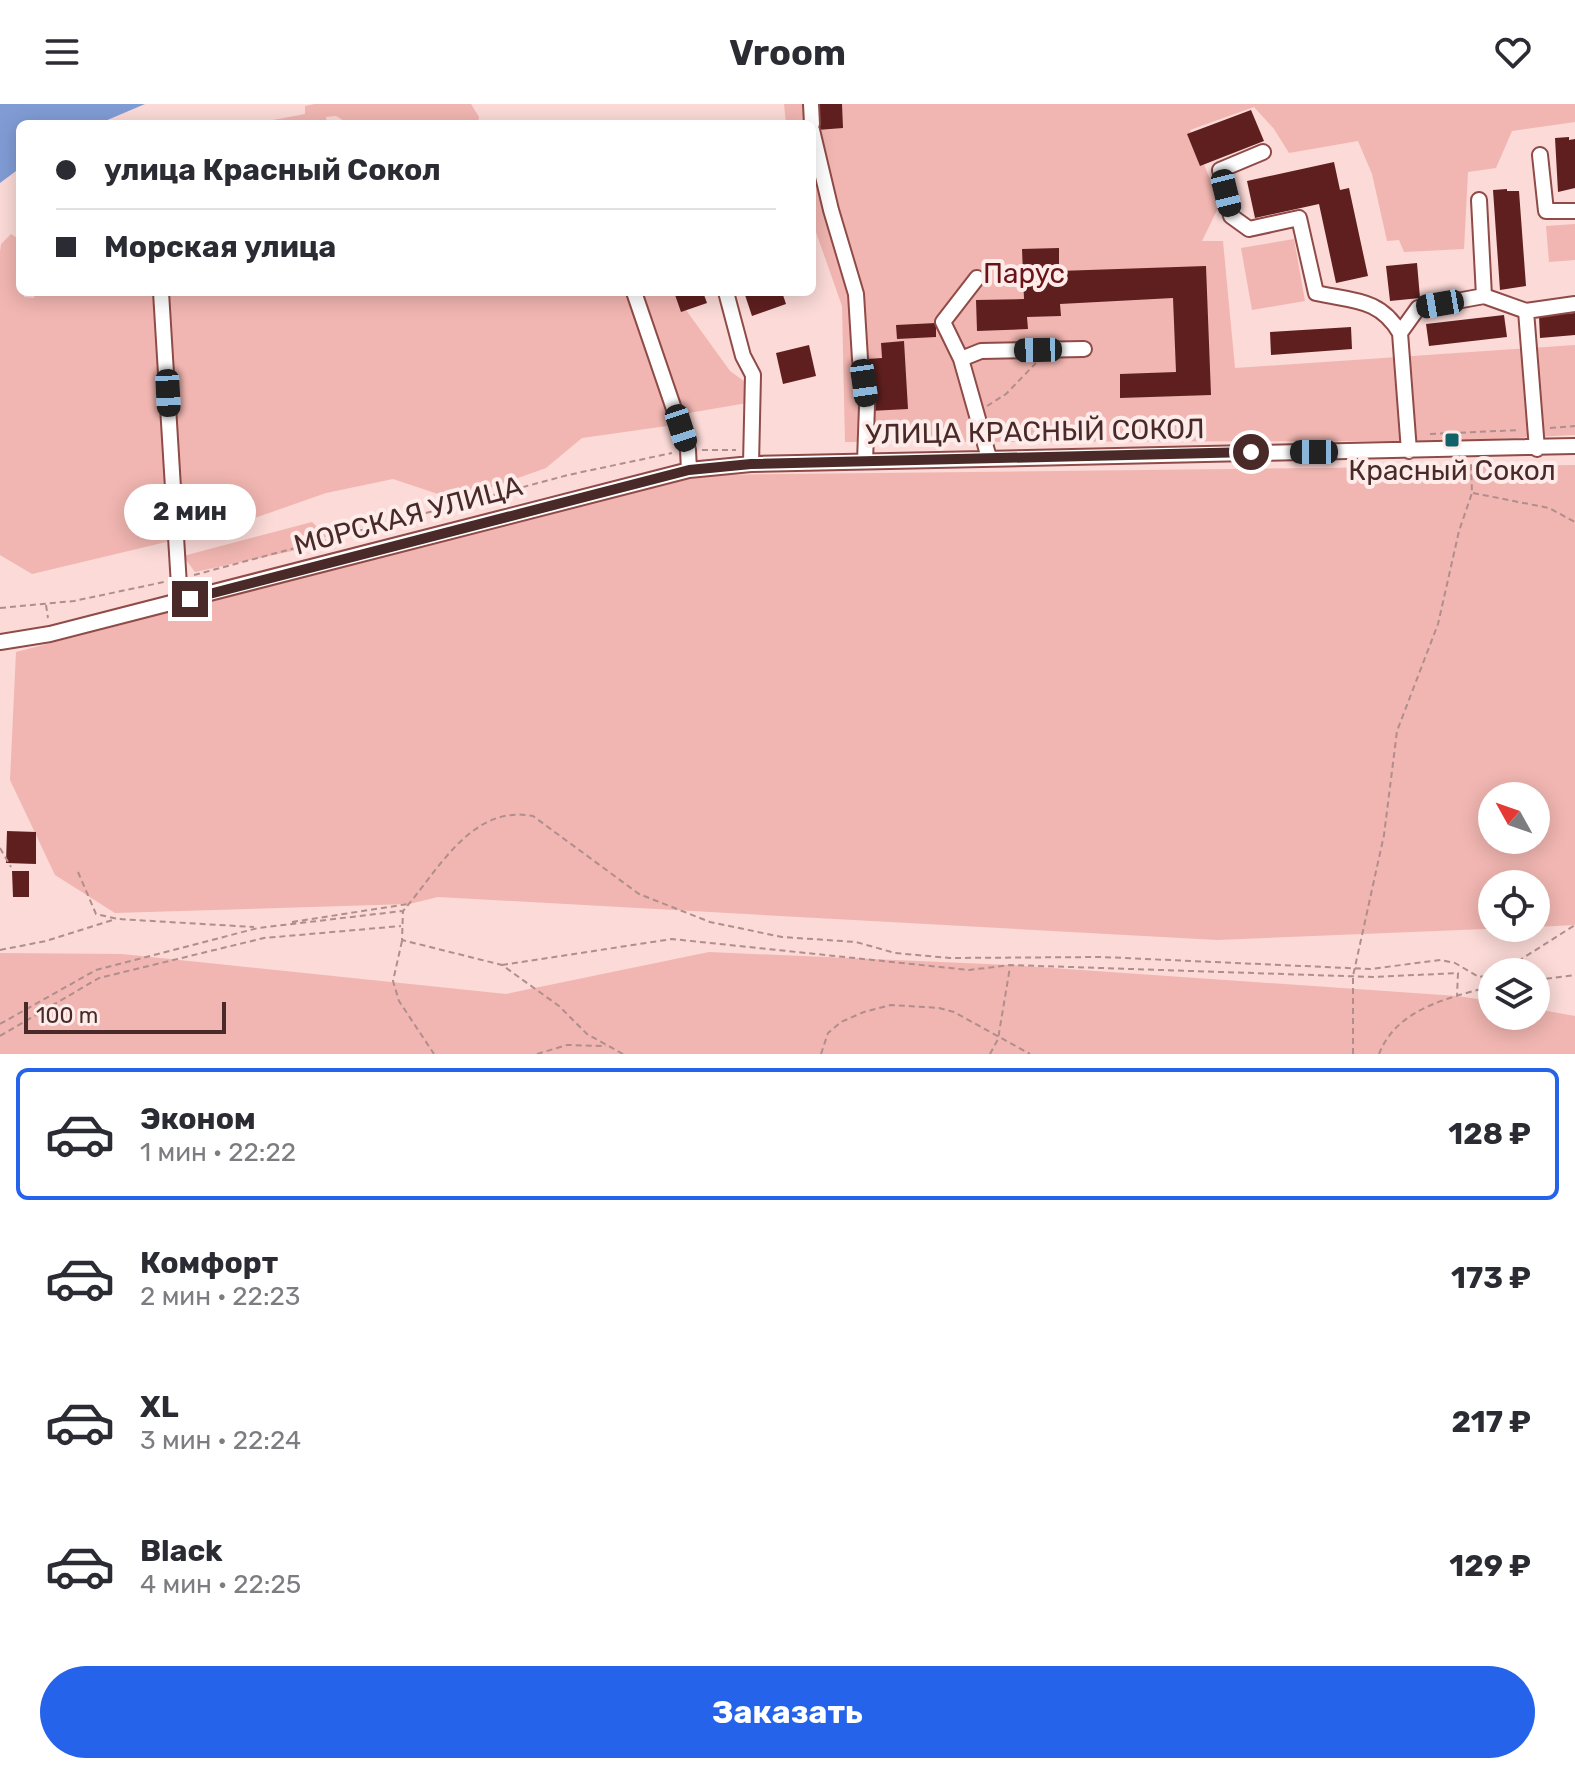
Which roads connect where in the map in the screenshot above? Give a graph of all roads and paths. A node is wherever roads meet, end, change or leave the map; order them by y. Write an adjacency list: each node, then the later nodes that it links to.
1 (816, 147): 28 (street)
2 (1263, 152): 13 (street)
3 (1540, 155): 5 (street)
4 (1479, 200): 10 (street)
5 (1575, 211)
6 (977, 278): 16 (street)
7 (161, 296): 32 (street)
8 (635, 296): 23 (street)
9 (727, 296): 26 (street)
10 (1484, 296): 12 (street); 13 (street)
11 (1575, 304): 12 (street)
12 (1526, 311): 19 (street)
13 (1400, 333): 20 (street)
14 (1084, 349): 15 (street)
15 (1038, 350): 16 (street); 17 (path)
16 (961, 359): 17 (street)
17 (976, 414): 27 (street)
18 (1575, 426): 19 (path)
19 (1536, 429): 20 (path); 22 (street)
20 (1408, 435): 25 (street)
21 (1575, 446): 22 (street, УЛИЦА КРАСНЫЙ СОКОЛ)
22 (1537, 449): 24 (street, УЛИЦА КРАСНЫЙ СОКОЛ)
23 (688, 450): 26 (path); 29 (street); 32 (path)
24 (1470, 450): 25 (street, УЛИЦА КРАСНЫЙ СОКОЛ); 30 (path)
25 (1409, 451): 27 (street, УЛИЦА КРАСНЫЙ СОКОЛ)
26 (751, 457): 28 (street, УЛИЦА КРАСНЫЙ СОКОЛ); 29 (street, УЛИЦА КРАСНЫЙ СОКОЛ)
27 (989, 458): 28 (street, УЛИЦА КРАСНЫЙ СОКОЛ)
28 (865, 461)
29 (689, 470): 33 (street, МОРСКАЯ УЛИЦА)
30 (1472, 493): 31 (path); 50 (path)
31 (1575, 522)
32 (179, 579): 33 (street); 34 (path)
33 (180, 602): 35 (street, МОРСКАЯ УЛИЦА)
34 (0, 608)
35 (0, 642)
36 (0, 848): 37 (path)
37 (11, 867)
38 (78, 872): 41 (path)
39 (409, 904): 40 (path); 44 (path); 50 (path)
40 (403, 911): 43 (path); 44 (path)
41 (118, 919): 44 (path); 46 (path)
42 (1575, 925): 47 (path)
43 (403, 926): 45 (path); 58 (path)
44 (258, 928): 57 (path)
45 (402, 940): 48 (path); 61 (path)
46 (0, 950)
47 (1523, 958)
48 (502, 965): 49 (path); 60 (path)
49 (1010, 965): 52 (path); 59 (path)
50 (1356, 968): 52 (path); 53 (path)
51 (1575, 975): 54 (path)
52 (1353, 976): 56 (path); 67 (path)
53 (1478, 976)
54 (1550, 978)
55 (1478, 990): 56 (path)
56 (1457, 996): 68 (path)
57 (0, 1024)
58 (0, 1036)
59 (998, 1039): 64 (path); 65 (path); 66 (path)
60 (609, 1046): 62 (path); 63 (path)
61 (434, 1054)
62 (537, 1054)
63 (623, 1054)
64 (821, 1054)
65 (990, 1054)
66 (1030, 1054)
67 (1353, 1054)
68 (1379, 1054)

